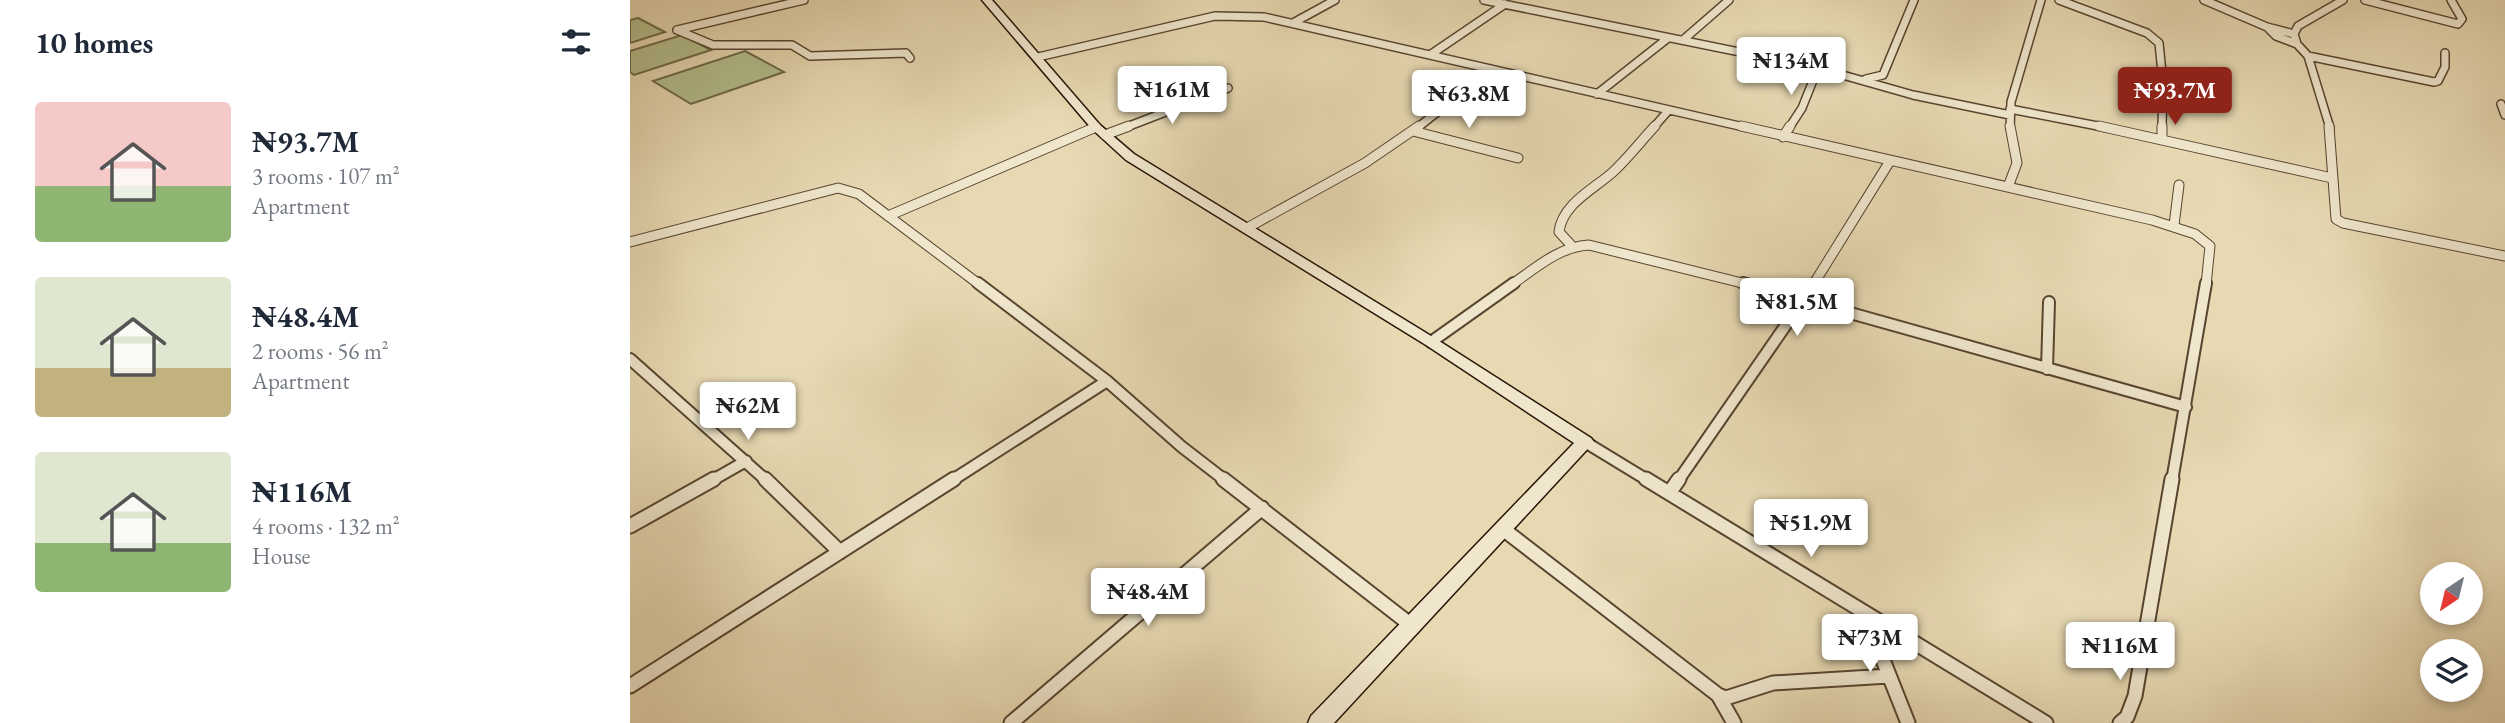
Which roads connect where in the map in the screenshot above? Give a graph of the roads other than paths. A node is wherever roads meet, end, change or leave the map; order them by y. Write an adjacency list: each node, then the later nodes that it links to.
1 (804, 0): 24 (street)
2 (987, 0): 23 (street)
3 (1335, 0): 14 (street)
4 (1484, 0): 13 (street)
5 (1728, 0): 18 (street)
6 (1914, 0): 27 (street)
7 (2040, 0): 32 (street)
8 (2059, 0): 37 (street)
9 (2204, 0): 15 (street)
10 (2343, 0): 16 (street)
11 (2365, 0): 12 (street)
12 (2451, 0)
13 (1505, 4): 17 (street); 21 (street)
14 (1293, 23): 21 (street); 23 (street)
15 (2267, 27): 16 (street); 19 (street)
16 (2294, 34): 19 (street)
17 (1668, 38): 18 (street); 29 (street)
18 (1684, 40): 25 (street)
19 (2297, 44): 22 (street)
20 (2445, 52): 22 (street)
21 (1430, 55): 26 (street)
22 (2308, 56): 40 (street)
23 (1038, 57): 34 (street)
24 (910, 58)
25 (1818, 68): 27 (street); 36 (street)
26 (1491, 70): 29 (street); 35 (street)
27 (1865, 79): 32 (street)
28 (1227, 88): 34 (street)
29 (1597, 94): 31 (street)
30 (2501, 104): 33 (street)
31 (1668, 111): 36 (street); 47 (street)
32 (2010, 112): 37 (street); 42 (street)
33 (2505, 115)
34 (1101, 131): 43 (street); 45 (street)
35 (1413, 131): 38 (street); 45 (street)
36 (1783, 137): 39 (street)
37 (2162, 138): 40 (street)
38 (1518, 158)
39 (1890, 161): 42 (street); 49 (street)
40 (2332, 178): 48 (street)
41 (2179, 185): 44 (street)
42 (2008, 187): 44 (street)
43 (888, 216): 46 (street); 54 (street)
44 (2174, 225): 55 (street)
45 (1247, 228): 51 (street)
46 (630, 243)
47 (1572, 246): 49 (street); 51 (street)
48 (2505, 256)
49 (1805, 299): 53 (street); 58 (street)
50 (2049, 302): 53 (street)
51 (1431, 342): 56 (street)
52 (630, 359): 57 (street)
53 (2047, 369): 55 (street)
54 (1107, 381): 59 (street); 62 (street)
55 (2186, 407): 73 (street)
56 (1585, 442): 58 (street); 61 (street)
57 (746, 461): 60 (street); 62 (street)
58 (1670, 492): 63 (street)
59 (1262, 508): 64 (street); 68 (street)
60 (630, 526)
61 (1503, 529): 64 (street); 67 (street)
62 (840, 552): 66 (street)
63 (1864, 612): 65 (street); 72 (street)
64 (1411, 625): 69 (street)
65 (1889, 676): 67 (street); 71 (street)
66 (630, 686)
67 (1718, 695): 70 (street)
68 (1011, 723)
69 (1319, 723)
70 (1734, 723)
71 (1908, 723)
72 (2046, 723)
73 (2120, 723)

